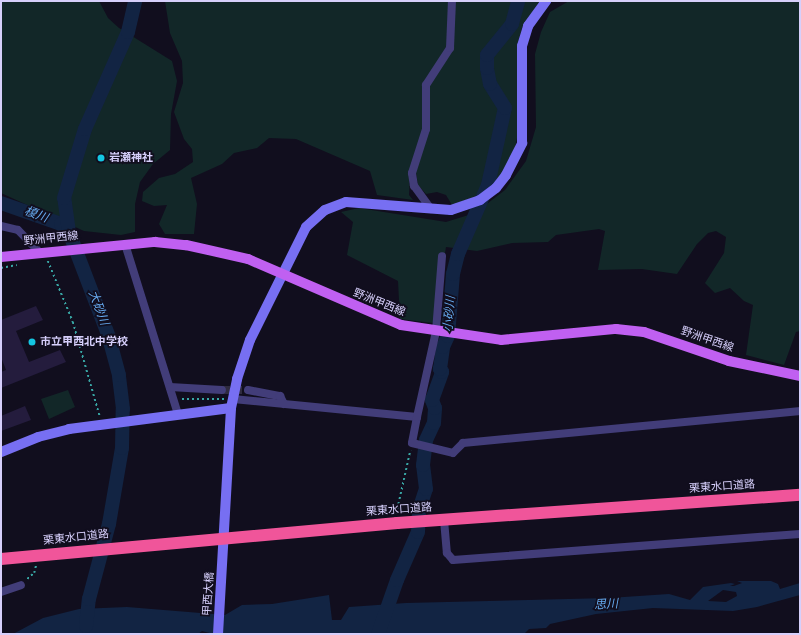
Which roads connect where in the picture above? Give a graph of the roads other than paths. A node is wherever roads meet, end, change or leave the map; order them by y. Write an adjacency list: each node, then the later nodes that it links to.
1 (452, 1): 3 (street)
2 (546, 1): 3 (street, 甲西大橋)
3 (431, 210): 9 (street, 甲西大橋)
4 (1, 226): 6 (street)
5 (125, 244): 6 (main road, 野洲甲西線); 9 (main road, 野洲甲西線); 12 (street)
6 (40, 252): 7 (main road, 野洲甲西線)
7 (1, 256)
8 (442, 256): 10 (street)
9 (282, 275): 10 (main road, 野洲甲西線); 15 (street, 甲西大橋)
10 (445, 333): 11 (main road, 野洲甲西線); 19 (street)
11 (800, 376)
12 (170, 387): 13 (street); 18 (street)
13 (222, 390)
14 (248, 390): 16 (street)
15 (232, 403): 16 (street); 18 (street); 24 (street, 甲西大橋)
16 (284, 404): 19 (street)
17 (800, 411): 19 (street)
18 (178, 414): 20 (street)
19 (417, 417)
20 (1, 452)
21 (800, 495): 22 (highway, 栗東水口道路)
22 (444, 520): 23 (street); 24 (highway, 栗東水口道路)
23 (800, 534)
24 (224, 537): 25 (highway, 栗東水口道路); 28 (street, 甲西大橋)
25 (1, 559)
26 (21, 584): 27 (street)
27 (1, 592)
28 (218, 634)

